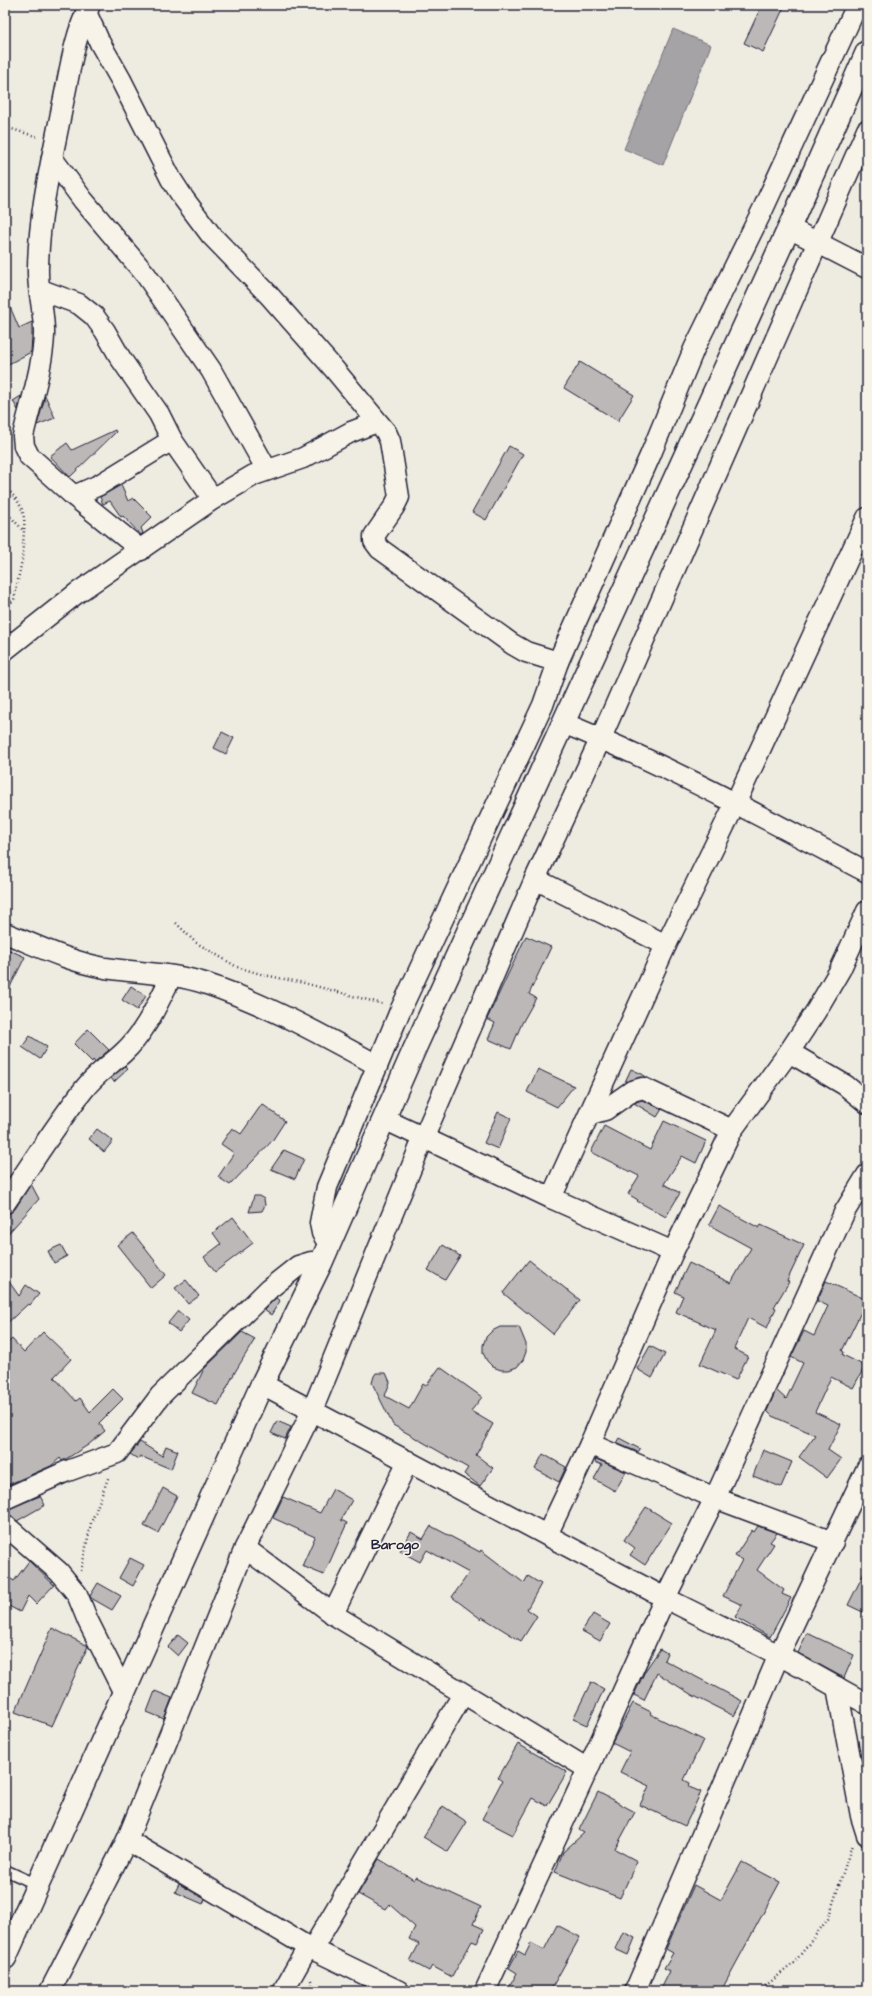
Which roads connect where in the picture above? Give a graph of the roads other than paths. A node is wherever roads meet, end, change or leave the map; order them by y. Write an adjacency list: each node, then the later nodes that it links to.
1 (857, 5): 18 (street)
2 (88, 9): 5 (street); 10 (street)
3 (867, 52): 6 (highway)
4 (867, 130): 7 (street)
5 (52, 158): 9 (street); 12 (street)
6 (789, 228): 7 (street); 19 (highway)
7 (817, 242): 8 (street); 20 (street)
8 (867, 268)
9 (41, 290): 11 (street); 13 (street)
10 (377, 422): 12 (street); 18 (street)
11 (172, 440): 13 (street); 14 (street)
12 (267, 470): 14 (street)
13 (74, 496): 16 (street)
14 (213, 499): 16 (street)
15 (867, 518): 21 (street)
16 (141, 550): 17 (street)
17 (5, 650)
18 (558, 662): 29 (street)
19 (563, 723): 20 (street); 32 (highway)
20 (601, 738): 21 (street); 23 (street)
21 (735, 804): 22 (street); 26 (street)
22 (867, 872)
23 (535, 879): 26 (street); 34 (street)
24 (867, 911): 28 (street)
25 (5, 933): 27 (street)
26 (666, 945): 31 (street)
27 (171, 977): 29 (street); 37 (street)
28 (790, 1052): 30 (street); 33 (street)
29 (377, 1065): 39 (street)
30 (867, 1103)
31 (591, 1114): 33 (street); 36 (street)
32 (384, 1119): 34 (street); 39 (highway)
33 (732, 1130): 38 (street)
34 (423, 1139): 36 (street); 41 (street)
35 (867, 1176): 45 (street)
36 (551, 1198): 38 (street)
37 (5, 1203)
38 (673, 1252): 42 (street)
39 (324, 1253): 40 (highway); 46 (street)
40 (262, 1384): 41 (street); 55 (highway)
41 (312, 1411): 43 (street); 50 (street)
42 (590, 1444): 45 (street); 48 (street)
43 (408, 1461): 48 (street); 52 (street)
44 (867, 1468): 49 (street)
45 (715, 1498): 49 (street); 51 (street)
46 (5, 1499)
47 (5, 1525): 55 (street)
48 (547, 1535): 51 (street)
49 (833, 1542): 53 (street)
50 (246, 1548): 52 (street); 60 (street)
51 (665, 1598): 53 (street); 58 (street)
52 (333, 1614): 56 (street)
53 (779, 1655): 54 (street); 69 (street)
54 (837, 1687): 57 (street); 59 (street)
55 (124, 1693): 62 (highway)
56 (463, 1694): 58 (street); 63 (street)
57 (867, 1704)
58 (588, 1769): 68 (street)
59 (867, 1835)
60 (127, 1840): 63 (street); 65 (street)
61 (5, 1870): 62 (lane)
62 (38, 1885): 64 (highway)
63 (310, 1948): 66 (street); 67 (street)
64 (5, 1958)
65 (50, 1991)
66 (283, 1991)
67 (399, 1991)
68 (485, 1991)
69 (635, 1991)

